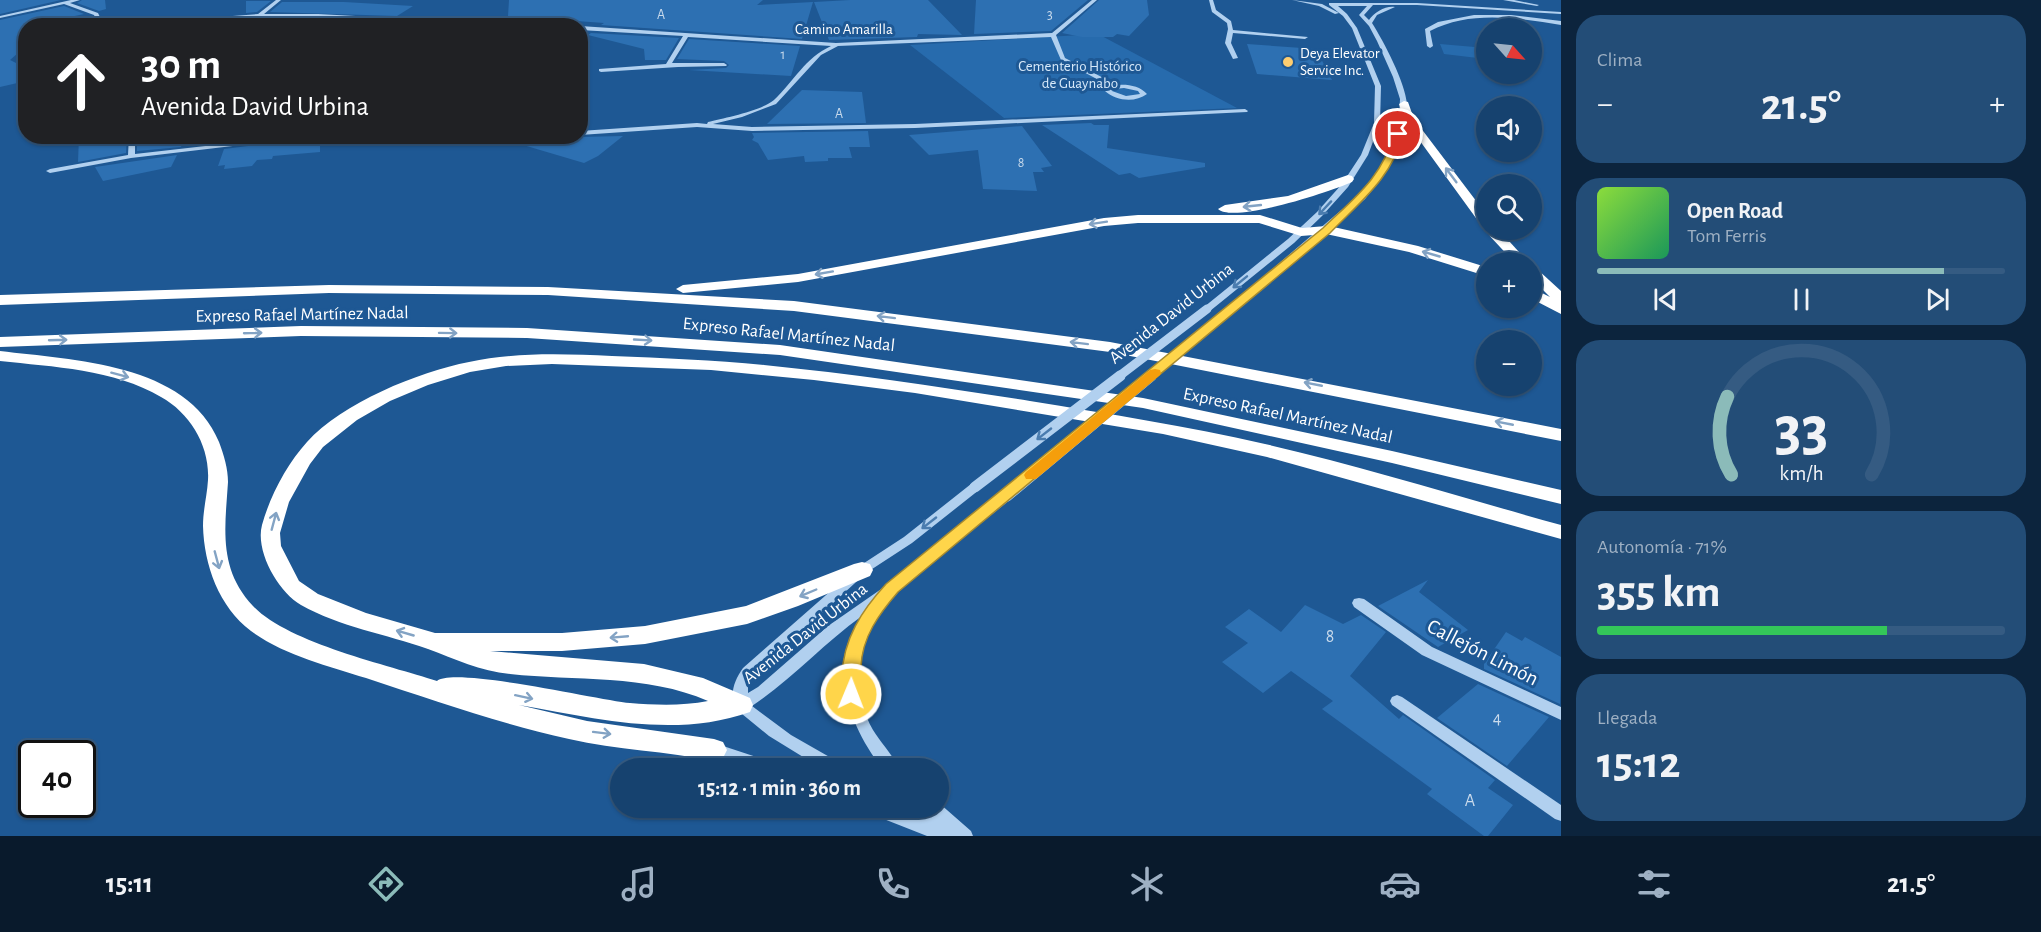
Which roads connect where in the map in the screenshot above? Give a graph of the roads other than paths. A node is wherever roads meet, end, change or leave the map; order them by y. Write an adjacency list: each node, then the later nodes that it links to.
1 (78, 0): 12 (street)
2 (279, 0): 20 (street)
3 (1095, 0): 33 (street)
4 (1210, 0): 31 (street)
5 (1294, 0): 29 (street)
6 (1312, 0): 10 (street)
7 (1418, 0): 14 (street)
8 (1442, 0): 14 (street)
9 (1505, 0): 17 (street)
10 (1320, 1): 15 (street)
11 (1490, 2): 14 (street); 17 (street); 18 (street)
12 (65, 3): 22 (street); 23 (street)
13 (1374, 3): 15 (street); 16 (street); 27 (street)
14 (1467, 3)
15 (1331, 4): 29 (street, Avenida David Urbina)
16 (1435, 5): 18 (street); 27 (street)
17 (1558, 8)
18 (1496, 9): 19 (street)
19 (1561, 13)
20 (258, 15): 21 (street); 24 (street)
21 (318, 15): 25 (street); 26 (street)
22 (0, 17)
23 (98, 18)
24 (223, 18)
25 (301, 18)
26 (379, 18)
27 (1370, 22): 42 (street)
28 (1561, 23): 36 (street)
29 (1352, 24): 50 (street, Avenida David Urbina)
30 (588, 29): 32 (street, Camino Amarilla)
31 (1231, 31): 34 (street); 37 (street)
32 (686, 35): 35 (street, Camino Amarilla); 39 (street)
33 (1053, 35): 35 (street, Camino Amarilla); 41 (street)
34 (1305, 37)
35 (836, 45): 44 (street)
36 (1430, 46)
37 (1235, 58)
38 (724, 65): 39 (street)
39 (668, 66): 40 (street)
40 (601, 70)
41 (1115, 86): 41 (street)
42 (1404, 104): 51 (highway, one-way to 42); 53 (street, Avenida David Urbina)
43 (1245, 111): 44 (street)
44 (697, 125): 45 (street)
45 (588, 132)
46 (132, 144): 48 (street)
47 (242, 144): 48 (street)
48 (131, 156): 49 (street)
49 (50, 171)
50 (1348, 179): 52 (highway, one-way to 52); 54 (street, Avenida David Urbina, one-way to 54)
51 (1476, 209)
52 (1138, 219): 54 (highway); 59 (highway, one-way to 59)
53 (1326, 231): 54 (highway); 57 (highway, one-way to 53); 70 (street, Avenida David Urbina, bridge)
54 (1301, 232): 69 (street, Avenida David Urbina, one-way to 69, bridge)
55 (1501, 240): 56 (highway)
56 (1512, 252)
57 (1476, 269)
58 (1542, 281): 61 (highway)
59 (589, 293): 62 (highway, Expreso Rafael Martínez Nadal); 66 (highway, Expreso Rafael Martínez Nadal, one-way to 59)
60 (1542, 299): 63 (highway)
61 (1561, 299)
62 (0, 300)
63 (1561, 309)
64 (0, 342): 67 (highway, Expreso Rafael Martínez Nadal, one-way to 67)
65 (0, 356): 73 (highway, one-way to 73)
66 (1561, 435)
67 (1561, 497)
68 (1561, 532): 72 (highway, one-way to 68)
69 (862, 570): 72 (highway, one-way to 72); 75 (street, Avenida David Urbina)
70 (892, 588): 75 (street, Avenida David Urbina); 80 (street)
71 (1359, 603): 76 (street, Callejón Limón)
72 (435, 642): 75 (highway)
73 (424, 686): 75 (highway, one-way to 75); 77 (highway, one-way to 77)
74 (1397, 701): 81 (street)
75 (741, 705): 79 (street)
76 (1561, 714)
77 (714, 750): 78 (street)
78 (739, 758)
79 (817, 758)
80 (882, 758)
81 (1561, 814)
82 (900, 818): 85 (street)
83 (925, 818): 86 (street)
84 (945, 818): 87 (street)
85 (947, 836)
86 (957, 836)
87 (966, 836)

